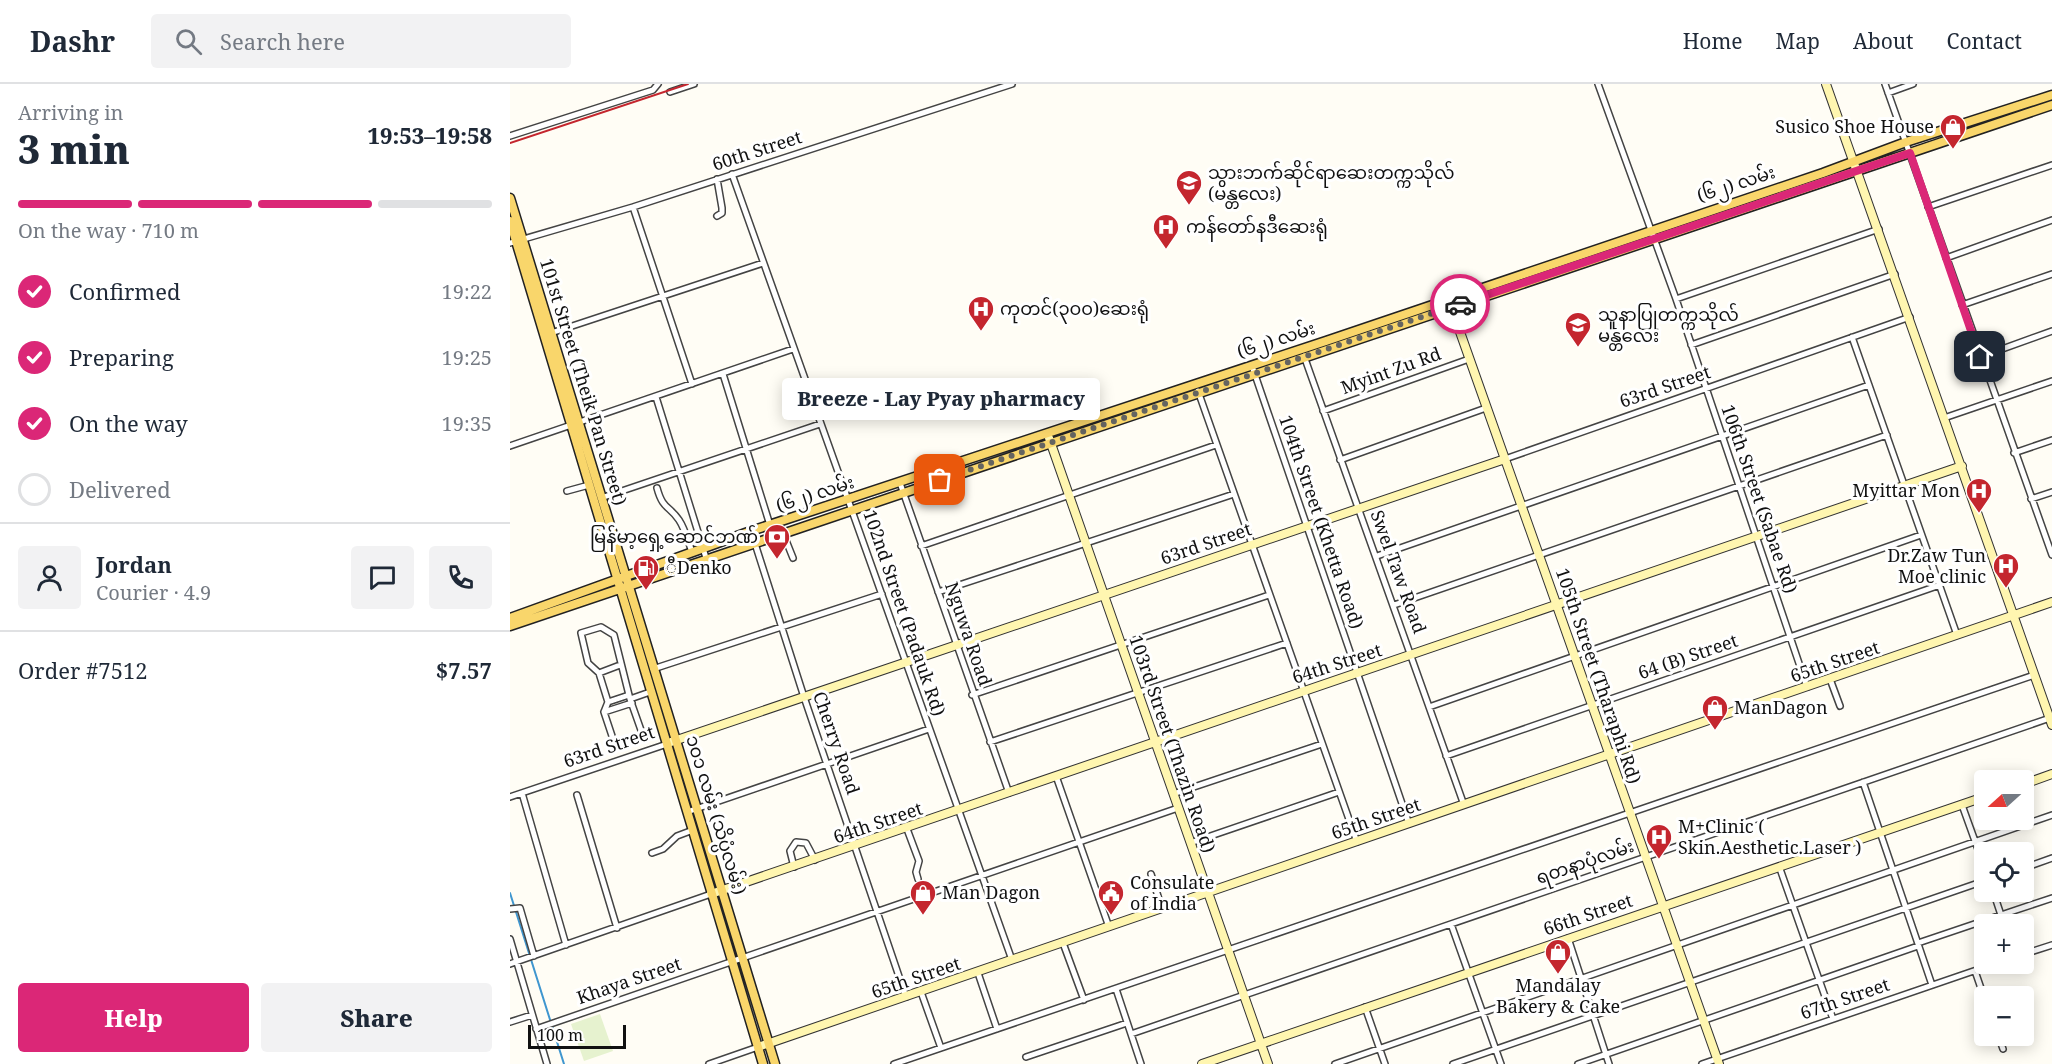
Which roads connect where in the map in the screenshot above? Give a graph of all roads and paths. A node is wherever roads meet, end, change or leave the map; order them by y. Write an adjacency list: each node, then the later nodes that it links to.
1 (658, 84): 12 (street)
2 (694, 84): 8 (street)
3 (1012, 84): 18 (street, 60th Street)
4 (1598, 84): 27 (street, 106th Street (Sabae Rd))
5 (1826, 84): 15 (street)
6 (1885, 84): 9 (street)
7 (1913, 84): 9 (street)
8 (670, 92)
9 (1888, 93): 13 (street)
10 (2052, 95): 13 (main road, (၆၂) လမ်း)
11 (2052, 105): 14 (main road, (၆၂) လမ်း)
12 (510, 136)
13 (1906, 142): 14 (street); 15 (main road, (၆၂) လမ်း)
14 (1910, 153): 17 (main road, (၆၂) လမ်း); 22 (street)
15 (1854, 162): 17 (street); 27 (main road, (၆၂) လမ်း)
16 (2052, 165): 22 (street)
17 (1857, 171): 26 (street); 27 (main road, (၆၂) လမ်း)
18 (732, 174): 19 (street, 60th Street); 30 (street, 102nd Street (Padauk Rd))
19 (717, 179): 21 (street, 60th Street); 23 (street)
20 (511, 201): 28 (main road, 101st Street (Theik Pan Street))
21 (633, 207): 28 (street, 60th Street); 33 (street)
22 (1928, 207): 29 (street)
23 (717, 216)
24 (2052, 220): 29 (street)
25 (510, 221): 28 (main road, 101st Street (Theik Pan Street))
26 (1879, 229): 31 (street); 34 (street)
27 (1652, 234): 34 (street, 106th Street (Sabae Rd)); 35 (main road, (၆၂) လမ်း)
28 (516, 241): 39 (main road, 101st Street (Theik Pan Street))
29 (1946, 258): 36 (street)
30 (763, 263): 33 (street); 42 (street, 102nd Street (Padauk Rd))
31 (1895, 274): 37 (street); 41 (street)
32 (2052, 274): 36 (street)
33 (661, 298): 39 (street); 49 (street)
34 (1676, 299): 41 (street, 106th Street (Sabae Rd))
35 (1450, 302): 43 (main road, (၆၂) လမ်း); 45 (street, 105th Street (Tharaphi Rd))
36 (1962, 305): 44 (street)
37 (1910, 317): 40 (street, 63rd Street); 58 (street)
38 (2052, 331): 44 (street)
39 (548, 334): 59 (main road, 101st Street (Theik Pan Street))
40 (1852, 337): 51 (street); 52 (street, 63rd Street)
41 (1691, 345): 52 (street, 106th Street (Sabae Rd))
42 (793, 349): 47 (street); 60 (street, 102nd Street (Padauk Rd))
43 (1303, 353): 46 (main road, (၆၂) လမ်း); 57 (street, Swel Taw Road)
44 (1980, 357): 55 (street)
45 (1469, 359): 56 (street, 105th Street (Tharaphi Rd)); 57 (street, Myint Zu Rd)
46 (1253, 370): 50 (main road, (၆၂) လမ်း); 53 (main road, (၆၂) လမ်း); 92 (street, 104th Street (Khetta Road))
47 (723, 374): 49 (street); 68 (street)
48 (2052, 381): 55 (street)
49 (692, 384): 54 (street)
50 (1196, 384): 53 (street); 61 (main road, (၆၂) လမ်း)
51 (1869, 385): 62 (street); 63 (street)
52 (1706, 389): 62 (street, 106th Street (Sabae Rd)); 70 (street, 63rd Street)
53 (1199, 393): 65 (main road, (၆၂) လမ်း); 66 (street)
54 (656, 397): 59 (street); 73 (street)
55 (1996, 400): 58 (street); 69 (street)
56 (1486, 408): 70 (street, 105th Street (Tharaphi Rd)); 71 (street)
57 (1323, 411): 71 (street, Swel Taw Road)
58 (1944, 418): 72 (street)
59 (574, 423): 67 (street); 75 (main road, 101st Street (Theik Pan Street)); 84 (main road, 101st Street (Theik Pan Street))
60 (820, 424): 68 (street); 86 (street, 102nd Street (Padauk Rd))
61 (1048, 434): 65 (street, 103rd Street (Thazin Road)); 74 (main road, (၆၂) လမ်း)
62 (1722, 435): 77 (street, 106th Street (Sabae Rd)); 87 (street)
63 (1887, 435): 76 (street); 77 (street)
64 (2052, 440): 69 (street)
65 (1051, 443): 81 (main road, (၆၂) လမ်း); 82 (street, 103rd Street (Thazin Road))
66 (1216, 445): 82 (street); 83 (street)
67 (510, 446)
68 (747, 449): 73 (street); 91 (street)
69 (2014, 453): 85 (street)
70 (1505, 459): 87 (street, 105th Street (Tharaphi Rd)); 88 (street, 63rd Street)
71 (1340, 460): 88 (street, Swel Taw Road)
72 (1962, 466): 76 (street, 64th Street); 123 (street)
73 (679, 472): 84 (street); 103 (street)
74 (900, 483): 81 (street, Nguwa Road); 86 (main road, (၆၂) လမ်း)
75 (589, 485): 79 (street); 84 (main road, 101st Street (Theik Pan Street))
76 (1905, 485): 95 (street); 96 (street, 64th Street)
77 (1739, 487): 96 (street, 106th Street (Sabae Rd)); 105 (street)
78 (657, 488): 104 (street)
79 (567, 491)
80 (2052, 492): 85 (street)
81 (903, 493): 89 (main road, (၆၂) လမ်း); 101 (street, Nguwa Road)
82 (1069, 494): 99 (street, 103rd Street (Thazin Road)); 101 (street)
83 (1234, 494): 99 (street); 100 (street)
84 (597, 499): 110 (main road, 101st Street (Theik Pan Street)); 111 (main road, 101st Street (Theik Pan Street))
85 (2031, 499): 102 (street)
86 (849, 500): 89 (street, 102nd Street (Padauk Rd)); 90 (main road, (၆၂) လမ်း)
87 (1523, 507): 105 (street, 105th Street (Tharaphi Rd)); 107 (street)
88 (1359, 508): 92 (street, 63rd Street); 107 (street, Swel Taw Road)
89 (852, 510): 94 (main road, (၆၂) လမ်း); 117 (street, 102nd Street (Padauk Rd))
90 (779, 523): 91 (main road, (၆၂) လမ်း); 94 (street)
91 (770, 526): 93 (main road, (၆၂) လမ်း); 97 (street)
92 (1306, 526): 100 (street, 63rd Street); 139 (street, 104th Street (Khetta Road))
93 (752, 531): 98 (street, Cherry Road); 103 (main road, (၆၂) လမ်း)
94 (784, 534): 97 (main road, (၆၂) လမ်း); 108 (street)
95 (1921, 535): 113 (street); 114 (street)
96 (1756, 536): 114 (street, 106th Street (Sabae Rd)); 122 (street, 64th Street)
97 (774, 538): 98 (main road, (၆၂) လမ်း)
98 (756, 544): 109 (main road, (၆၂) လမ်း); 126 (street, Cherry Road)
99 (1087, 544): 116 (street); 118 (street, 103rd Street (Thazin Road))
100 (1251, 545): 118 (street, 63rd Street); 119 (street)
101 (921, 546): 116 (street, Nguwa Road)
102 (2051, 547): 106 (street)
103 (703, 548): 104 (main road, (၆၂) လမ်း); 109 (street)
104 (692, 552): 110 (main road, (၆၂) လမ်း)
105 (1540, 555): 121 (street); 122 (street, 105th Street (Tharaphi Rd))
106 (2052, 555)
107 (1377, 556): 121 (street, Swel Taw Road)
108 (793, 558)
109 (707, 561): 112 (main road, (၆၂) လမ်း)
110 (626, 575): 111 (main road, (၆၂) လမ်း); 112 (main road, ၁၀၁ လမ်း (သိပ္ပံလမ်း))
111 (615, 578): 115 (main road, ၁၀၁ လမ်း (သိပ္ပံလမ်း)); 124 (main road, (၆၂) လမ်း)
112 (629, 585): 115 (main road, (၆၂) လမ်း); 136 (main road, ၁၀၁ လမ်း (သိပ္ပံလမ်း))
113 (1940, 585): 127 (street); 128 (street, 64 (B) Street)
114 (1772, 586): 128 (street, 106th Street (Sabae Rd)); 133 (street)
115 (619, 589): 125 (main road, (၆၂) လမ်း); 138 (main road, ၁၀၁ လမ်း (သိပ္ပံလမ်း))
116 (938, 592): 130 (street, Nguwa Road)
117 (882, 594): 126 (street); 134 (street, 102nd Street (Padauk Rd))
118 (1105, 594): 130 (street, 63rd Street); 131 (street, 103rd Street (Thazin Road))
119 (1269, 595): 129 (street); 131 (street)
120 (2052, 603): 123 (street, 65th Street)
121 (1394, 605): 132 (street, Swel Taw Road)
122 (1558, 606): 132 (street, 64th Street); 133 (street, 105th Street (Tharaphi Rd))
123 (2014, 615): 127 (street, 65th Street); 140 (street)
124 (510, 618)
125 (510, 626)
126 (782, 628): 136 (street); 147 (street, Cherry Road)
127 (1957, 635): 141 (street, 65th Street)
128 (1791, 636): 142 (street, 106th Street (Sabae Rd)); 152 (street, 64 (B) Street)
129 (1287, 643): 144 (street); 145 (street)
130 (956, 645): 134 (street, 63rd Street); 146 (street, Nguwa Road)
131 (1122, 645): 144 (street, 103rd Street (Thazin Road)); 146 (street)
132 (1412, 656): 139 (street, 64th Street); 151 (street, Swel Taw Road)
133 (1574, 656): 151 (street); 152 (street, 105th Street (Tharaphi Rd))
134 (905, 663): 147 (street, 63rd Street); 155 (street, 102nd Street (Padauk Rd))
135 (620, 665): 137 (street); 137 (street); 148 (street)
136 (654, 669): 138 (street); 157 (main road, ၁၀၁ လမ်း (သိပ္ပံလမ်း))
137 (599, 673): 149 (street)
138 (644, 673): 143 (main road, ၁၀၁ လမ်း (သိပ္ပံလမ်း))
139 (1357, 673): 145 (street, 64th Street); 185 (street, 104th Street (Khetta Road))
140 (2034, 675): 154 (street); 183 (street)
141 (1830, 679): 142 (street, 65th Street); 150 (street)
142 (1808, 687): 164 (street, 65th Street)
143 (650, 692): 148 (street); 161 (main road, ၁၀၁ လမ်း (သိပ္ပံလမ်း))
144 (1138, 692): 158 (street); 159 (street, 103rd Street (Thazin Road))
145 (1302, 692): 159 (street, 64th Street); 162 (street)
146 (972, 695): 158 (street, Nguwa Road)
147 (804, 697): 157 (street, 63rd Street); 165 (street, Cherry Road)
148 (630, 699): 149 (street); 153 (street); 156 (street)
149 (608, 702): 153 (street)
150 (1840, 706)
151 (1429, 707): 163 (street, Swel Taw Road)
152 (1593, 707): 163 (street, 64 (B) Street); 164 (street, 105th Street (Tharaphi Rd))
153 (604, 712): 160 (street)
154 (2051, 721): 169 (street, ရတနာပုံလမ်း)
155 (929, 729): 165 (street); 181 (street, 102nd Street (Padauk Rd))
156 (642, 733)
157 (676, 741): 161 (street, 63rd Street); 180 (main road, ၁၀၁ လမ်း (သိပ္ပံလမ်း))
158 (990, 742): 172 (street, Nguwa Road)
159 (1155, 742): 167 (street, 64th Street); 173 (street, 103rd Street (Thazin Road))
160 (615, 744)
161 (667, 744): 171 (street, 63rd Street); 182 (main road, ၁၀၁ လမ်း (သိပ္ပံလမ်း))
162 (1322, 744): 170 (street); 173 (street)
163 (1446, 756): 177 (street, Swel Taw Road)
164 (1610, 756): 177 (street, 65th Street); 183 (street, 105th Street (Tharaphi Rd))
165 (827, 763): 180 (street); 195 (street, Cherry Road)
166 (2052, 774): 168 (street)
167 (1056, 776): 172 (street, 64th Street); 192 (street)
168 (2034, 780)
169 (1863, 782): 188 (street); 197 (street, ရတနာပုံလမ်း)
170 (1339, 792): 189 (street); 193 (street)
171 (522, 793): 175 (street, 63rd Street); 228 (street)
172 (1009, 793): 181 (street, 64th Street)
173 (1173, 794): 179 (street, 103rd Street (Thazin Road))
174 (577, 795): 222 (street)
175 (510, 797)
176 (1974, 801): 178 (street, 66th Street)
177 (1464, 805): 185 (street, 65th Street)
178 (1962, 805): 188 (street, 66th Street); 190 (street)
179 (1178, 808): 192 (street, Khaya Street); 193 (street, 103rd Street (Thazin Road))
180 (697, 809): 182 (street); 208 (main road, ၁၀၁ လမ်း (သိပ္ပံလမ်း))
181 (958, 811): 186 (street, 64th Street); 205 (street, 102nd Street (Padauk Rd))
182 (687, 812): 187 (main road, ၁၀၁ လမ်း (သိပ္ပံလမ်း))
183 (1631, 814): 197 (street, 105th Street (Tharaphi Rd)); 231 (street)
184 (2052, 815): 191 (street)
185 (1409, 824): 189 (street, 65th Street)
186 (907, 829): 195 (street, 64th Street); 206 (street)
187 (693, 830): 196 (street); 209 (main road, ၁၀၁ လမ်း (သိပ္ပံလမ်း))
188 (1880, 832): 201 (street, 66th Street); 203 (street)
189 (1357, 842): 210 (street, 65th Street)
190 (1976, 842)
191 (1979, 842)
192 (1079, 843): 205 (street, Khaya Street); 221 (street)
193 (1190, 843): 210 (street, 103rd Street (Thazin Road))
194 (1974, 844): 203 (street)
195 (855, 847): 199 (street, 64th Street); 217 (street, Cherry Road)
196 (652, 853)
197 (1646, 857): 212 (street, 105th Street (Tharaphi Rd)); 219 (street, ရတနာပုံလမ်း)
198 (2052, 858): 200 (street)
199 (815, 860): 202 (street, 64th Street); 202 (street)
200 (2034, 864)
201 (1779, 866): 212 (street, 66th Street); 213 (street)
202 (794, 867): 208 (street, 64th Street)
203 (1893, 870): 213 (street); 216 (street)
204 (1151, 874): 215 (street)
205 (982, 877): 217 (street, Khaya Street); 235 (street, 102nd Street (Padauk Rd))
206 (918, 879)
207 (1974, 885): 216 (street)
208 (723, 890): 209 (street, 64th Street); 234 (main road, ၁၀၁ လမ်း (သိပ္ပံလမ်း))
209 (711, 894): 222 (street); 236 (main road, ၁၀၁ လမ်း (သိပ္ပံလမ်း))
210 (1209, 894): 215 (street, 65th Street); 231 (street, 103rd Street (Thazin Road))
211 (2052, 898): 218 (street)
212 (1663, 905): 223 (street, 66th Street); 230 (street, 105th Street (Tharaphi Rd))
213 (1792, 905): 226 (street); 230 (street)
214 (510, 909): 233 (street)
215 (1162, 909): 221 (street, 65th Street)
216 (1906, 909): 226 (street); 227 (street)
217 (878, 913): 234 (street, Khaya Street); 249 (street, Cherry Road)
218 (2004, 914)
219 (1451, 924): 240 (street); 248 (street, ရတနာပုံလမ်း)
220 (1974, 924): 227 (street)
221 (1109, 927): 225 (street, 65th Street)
222 (617, 928): 228 (street)
223 (1568, 938): 240 (street, 66th Street); 242 (street)
224 (510, 939): 237 (street)
225 (1063, 943): 235 (street, 65th Street); 250 (street)
226 (1806, 944): 243 (street); 244 (street)
227 (1918, 944): 243 (street); 245 (street)
228 (566, 945): 233 (street)
229 (2052, 945): 232 (street)
230 (1678, 946): 242 (street); 244 (street, 105th Street (Tharaphi Rd))
231 (1228, 951): 246 (street); 248 (street, 103rd Street (Thazin Road))
232 (2034, 951)
233 (532, 957): 237 (street)
234 (742, 958): 236 (street, Khaya Street); 262 (main road, ၁၀၁ လမ်း (သိပ္ပံလမ်း))
235 (1012, 960): 241 (street, 65th Street)
236 (732, 961): 259 (street, Khaya Street); 265 (main road, ၁၀၁ လမ်း (သိပ္ပံလမ်း))
237 (517, 962): 238 (street); 253 (street)
238 (510, 964)
239 (1974, 970): 245 (street, 67th Street)
240 (1468, 971): 251 (street, 66th Street); 252 (street)
241 (978, 973): 247 (street, 65th Street); 260 (street)
242 (1581, 980): 252 (street); 254 (street)
243 (1819, 981): 255 (street); 256 (street)
244 (1691, 984): 254 (street); 256 (street, 105th Street (Tharaphi Rd))
245 (1932, 985): 255 (street, 67th Street)
246 (1116, 989): 250 (street); 258 (street)
247 (921, 992): 249 (street, 65th Street); 266 (street)
248 (1244, 995): 261 (street, ရတနာပုံလမ်း); 263 (street, 103rd Street (Thazin Road))
249 (906, 997): 262 (street, 65th Street)
250 (1084, 1000): 260 (street)
251 (1365, 1006): 263 (street, 66th Street); 267 (street)
252 (1483, 1014): 267 (street); 268 (street)
253 (532, 1015): 257 (street); 259 (street)
254 (1593, 1016): 268 (street); 270 (street)
255 (1833, 1019): 272 (street, 67th Street)
256 (1704, 1021): 270 (street); 272 (street, 105th Street (Tharaphi Rd))
257 (510, 1022)
258 (1127, 1023): 261 (street); 271 (street)
259 (536, 1029): 273 (street)
260 (997, 1029): 266 (street)
261 (1131, 1034): 278 (street)
262 (769, 1044): 265 (street, 65th Street); 276 (main road, ၁၀၁ လမ်း (သိပ္ပံလမ်း))
263 (1261, 1044): 279 (street, 66th Street); 280 (street, 103rd Street (Thazin Road))
264 (2002, 1046): 269 (street)
265 (758, 1047): 274 (street, 65th Street); 275 (main road, ၁၀၁ လမ်း (သိပ္ပံလမ်း))
266 (941, 1048): 277 (street)
267 (1379, 1049): 281 (street); 282 (street)
268 (1496, 1049): 283 (street); 284 (street)
269 (2003, 1049)
270 (1606, 1054): 285 (street); 286 (street)
271 (1026, 1057)
272 (1718, 1061): 287 (street, 67th Street)
273 (547, 1064)
274 (709, 1064)
275 (763, 1064)
276 (775, 1064)
277 (894, 1064)
278 (1141, 1064)
279 (1203, 1064)
280 (1268, 1064)
281 (1335, 1064)
282 (1384, 1064)
283 (1455, 1064)
284 (1501, 1064)
285 (1578, 1064)
286 (1609, 1064)
287 (1702, 1064)

